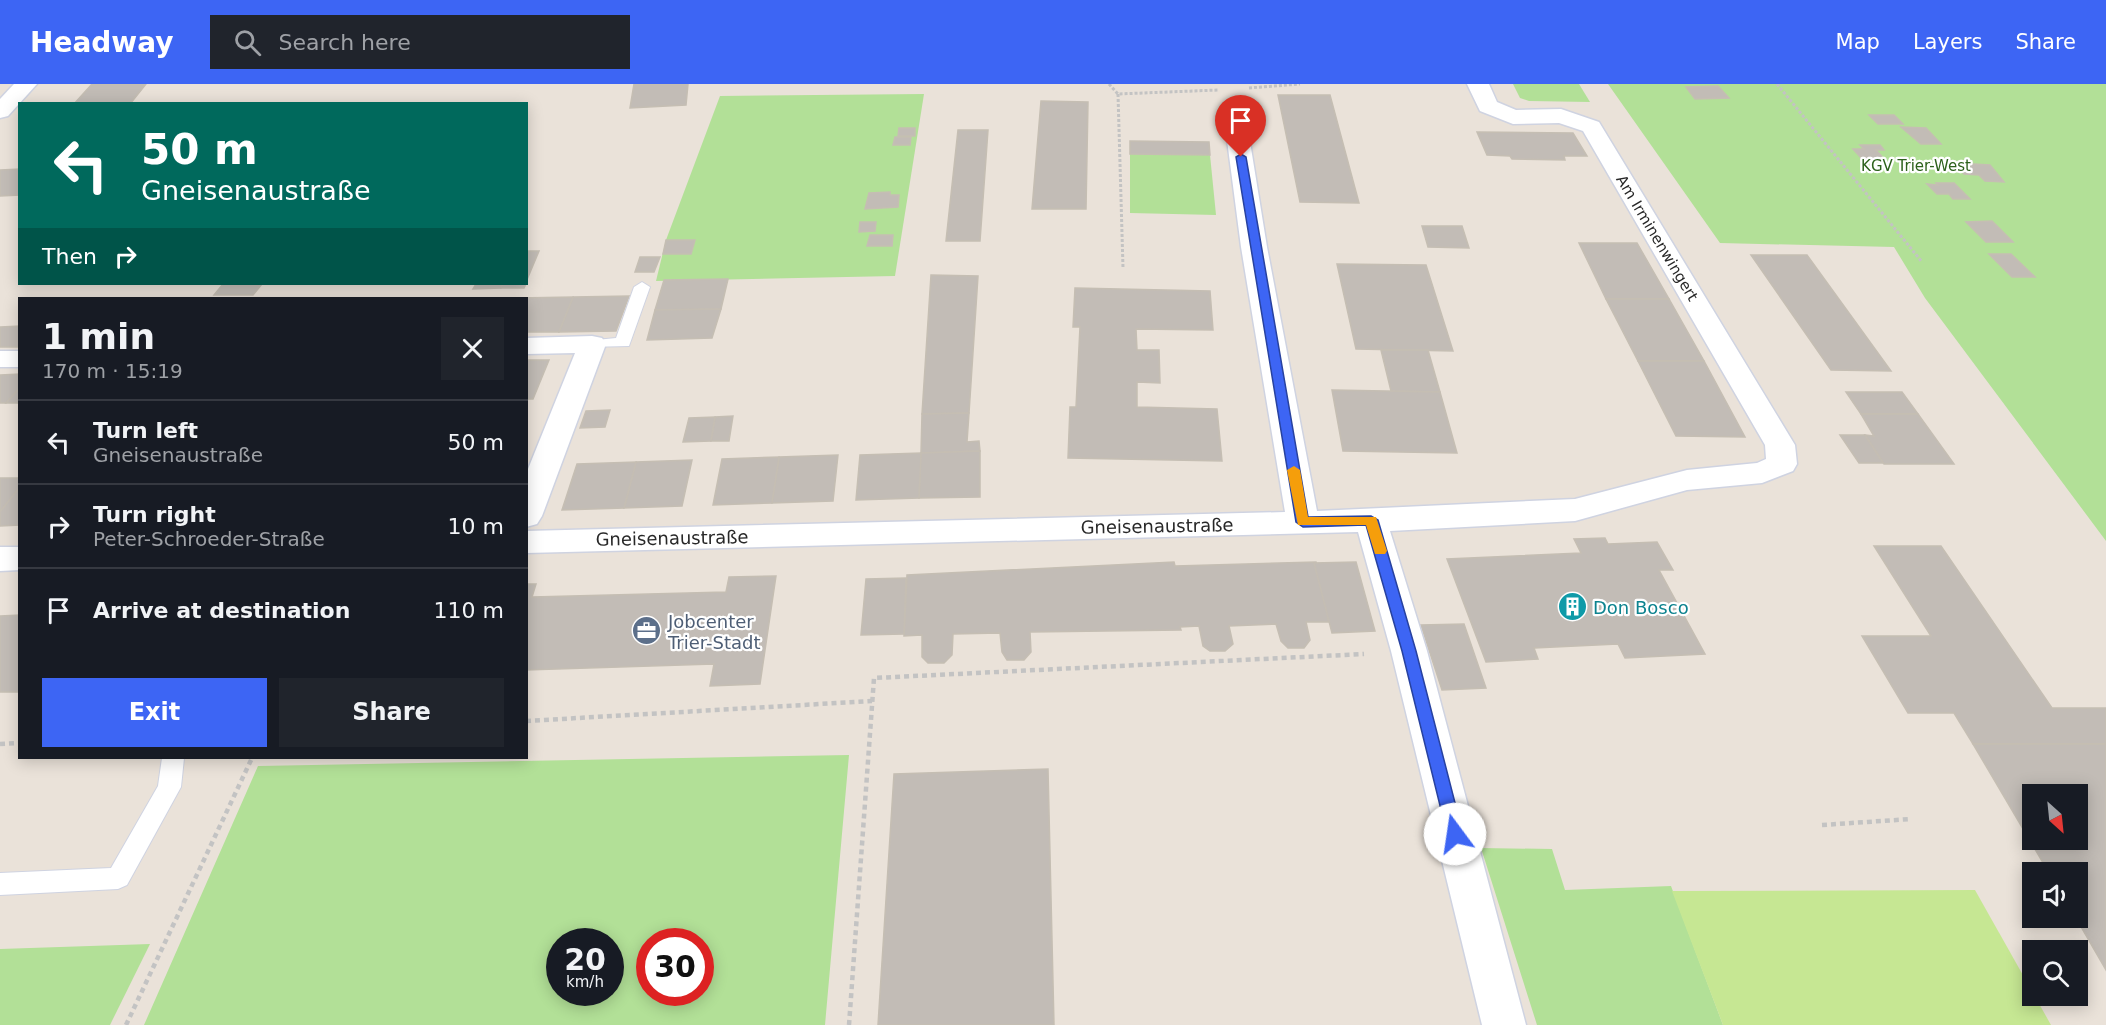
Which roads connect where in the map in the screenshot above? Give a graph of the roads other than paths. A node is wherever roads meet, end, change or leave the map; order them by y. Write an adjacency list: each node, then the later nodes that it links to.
1 (26, 84): 3 (street)
2 (1478, 84): 10 (street, Am Irminenwingert)
3 (0, 111)
4 (1235, 117): 13 (street)
5 (642, 287): 6 (lane)
6 (592, 344): 7 (street); 11 (street)
7 (528, 346)
8 (18, 359): 9 (street)
9 (0, 360)
10 (1782, 464): 12 (street, Gneisenaustraße)
11 (528, 511)
12 (1371, 520): 13 (street, Gneisenaustraße); 19 (street)
13 (1303, 522): 14 (street, Gneisenaustraße)
14 (528, 542)
15 (18, 558): 16 (street)
16 (0, 559)
17 (173, 759): 18 (lane)
18 (0, 884)
19 (1504, 1025)

